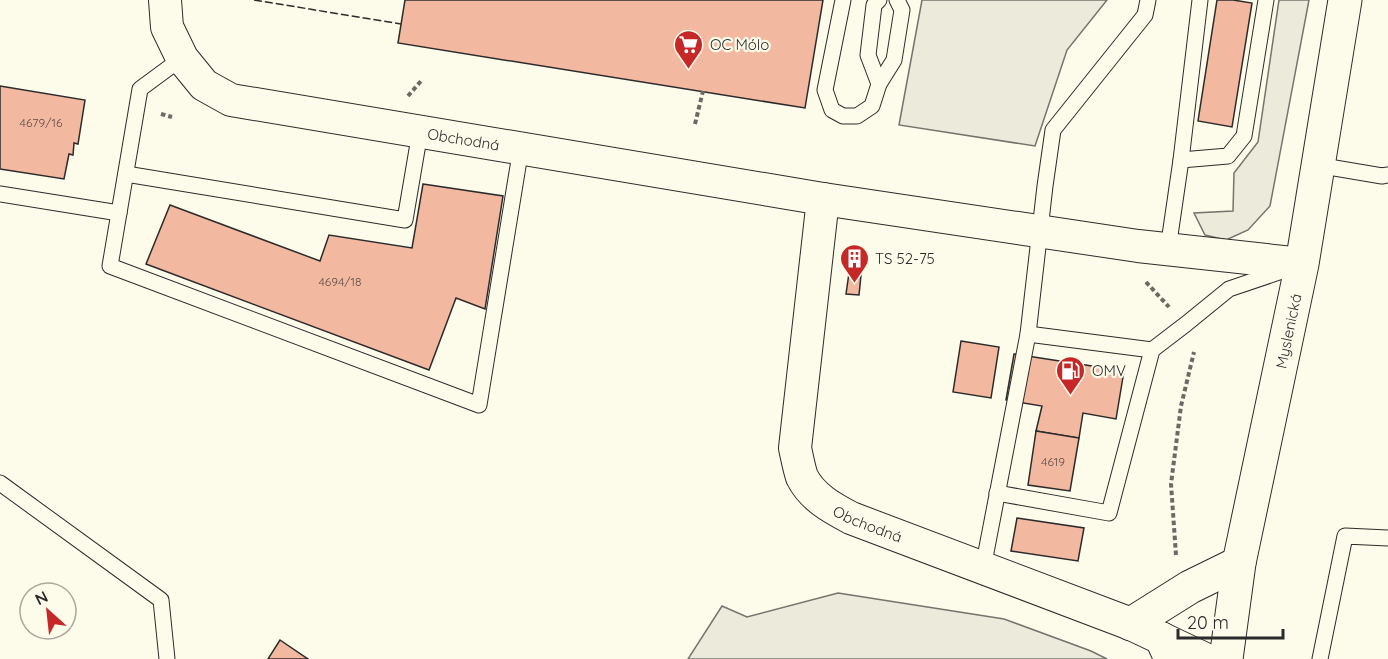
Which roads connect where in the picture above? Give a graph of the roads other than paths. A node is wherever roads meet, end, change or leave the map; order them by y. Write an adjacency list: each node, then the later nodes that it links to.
1 (165, 0): 9 (street, Obchodná)
2 (843, 0): 10 (lane)
3 (879, 0): 10 (lane)
4 (897, 0): 10 (lane)
5 (1148, 0): 20 (lane)
6 (1200, 0): 13 (lane)
7 (1266, 0): 13 (lane)
8 (1346, 0): 14 (main road, Myslenická)
9 (182, 57): 11 (street, Obchodná); 15 (lane)
10 (879, 84)
11 (420, 132): 12 (street, Obchodná); 15 (lane)
12 (521, 148): 18 (street, Obchodná); 19 (lane)
13 (1181, 160): 21 (lane)
14 (1317, 165): 16 (lane); 22 (main road, Myslenická)
15 (126, 174): 19 (lane)
16 (1388, 176)
17 (0, 194): 19 (lane)
18 (823, 199): 20 (street, Obchodná); 29 (street, Obchodná)
19 (119, 213)
20 (1040, 231): 21 (street, Obchodná); 23 (lane)
21 (1168, 249): 22 (street, Obchodná)
22 (1302, 264): 24 (lane); 28 (main road, Myslenická)
23 (1028, 334): 24 (lane); 26 (lane)
24 (1152, 350): 26 (lane)
25 (0, 483): 32 (lane)
26 (997, 493): 29 (lane)
27 (1388, 538): 35 (lane)
28 (1239, 563): 30 (main road); 34 (main road, Myslenická)
29 (983, 568): 30 (street, Obchodná)
30 (1131, 624): 31 (street, Obchodná)
31 (1166, 649): 33 (street, Obchodná)
32 (167, 659)
33 (1205, 659)
34 (1226, 659)
35 (1320, 659)

